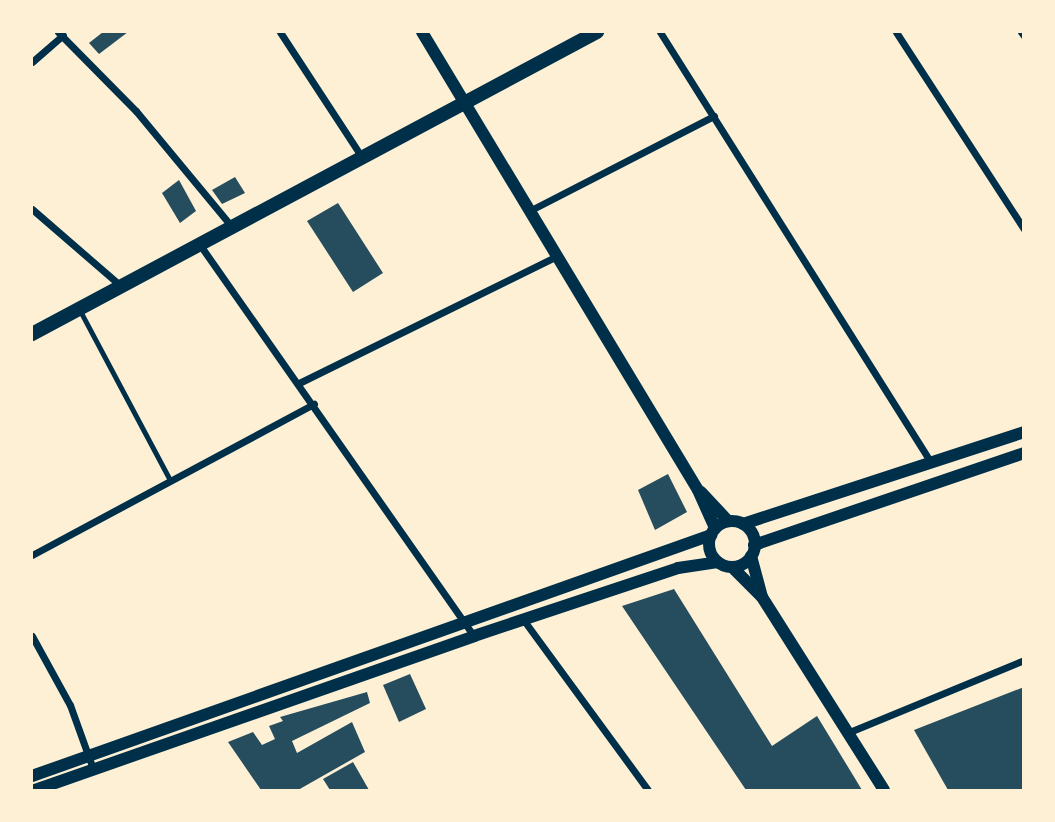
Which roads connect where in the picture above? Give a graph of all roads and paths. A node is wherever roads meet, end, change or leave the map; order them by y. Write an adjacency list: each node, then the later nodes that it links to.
1 (280, 32): 10 (street)
2 (422, 32): 8 (street)
3 (597, 32): 8 (main road)
4 (660, 32): 9 (street)
5 (896, 32): 14 (street)
6 (60, 33): 7 (street); 13 (street)
7 (32, 62)
8 (464, 100): 10 (main road); 12 (street)
9 (714, 116): 12 (street); 24 (street)
10 (361, 156): 13 (main road)
11 (32, 209): 17 (street)
12 (529, 211): 16 (street)
13 (232, 228): 15 (main road)
14 (1024, 229)
15 (200, 245): 17 (main road); 20 (street)
16 (555, 257): 20 (street); 26 (street)
17 (122, 287): 18 (main road)
18 (80, 309): 19 (main road); 25 (lane)
19 (32, 334)
20 (299, 383): 21 (street)
21 (314, 404): 25 (street); 35 (street)
22 (1024, 432): 24 (street)
23 (1022, 457): 30 (street)
24 (930, 461): 28 (street)
25 (170, 479): 31 (street)
26 (698, 489): 27 (street); 29 (street)
27 (728, 521): 28 (street); 29 (street)
28 (743, 524): 30 (street)
29 (713, 531): 32 (street); 35 (street)
30 (753, 551): 33 (street); 34 (street)
31 (32, 555)
32 (718, 562): 33 (street); 36 (street)
33 (732, 567): 34 (street)
34 (762, 597): 40 (street)
35 (466, 621): 38 (street); 41 (street)
36 (524, 622): 38 (street); 45 (street)
37 (32, 636): 41 (street)
38 (474, 636): 42 (street)
39 (1024, 660): 40 (street)
40 (847, 733): 46 (street)
41 (88, 753): 42 (street); 43 (street)
42 (93, 769): 44 (street)
43 (32, 776)
44 (36, 790)
45 (648, 790)
46 (884, 790)

